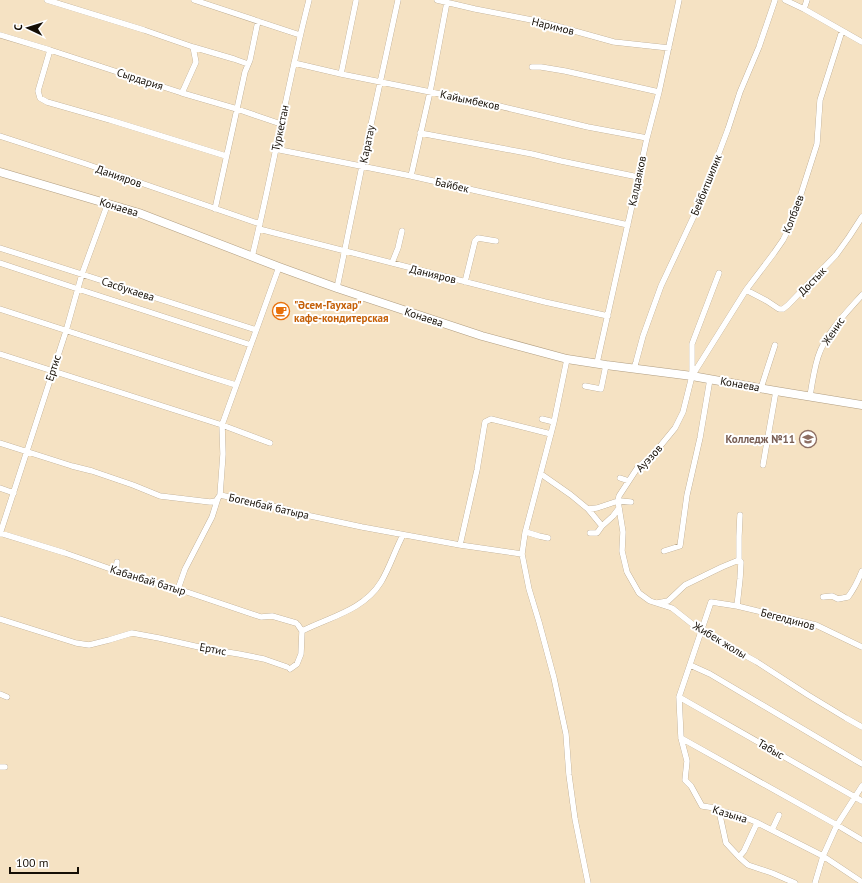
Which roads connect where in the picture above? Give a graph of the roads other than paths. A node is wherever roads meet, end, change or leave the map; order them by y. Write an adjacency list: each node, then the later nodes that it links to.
1 (47, 0): 19 (street)
2 (194, 0): 11 (street)
3 (309, 0): 17 (street, Туркестан)
4 (398, 0): 26 (street, Каратау)
5 (437, 0): 12 (street, Наримов)
6 (680, 0): 20 (street, Калдаяков)
7 (775, 0): 71 (street, Бейбитшилик)
8 (785, 0): 13 (street)
9 (807, 0): 13 (street)
10 (356, 1): 25 (street)
11 (209, 2): 14 (street)
12 (447, 2): 20 (street, Наримов); 27 (street)
13 (804, 9): 15 (street)
14 (258, 21): 17 (street); 22 (street)
15 (842, 31): 18 (street); 59 (street, Копбаев)
16 (0, 35): 21 (street, Сырдария)
17 (300, 35): 23 (street, Туркестан)
18 (862, 42)
19 (193, 47): 22 (street); 29 (street)
20 (669, 48): 28 (street, Калдаяков)
21 (50, 50): 29 (street, Сырдария); 36 (street)
22 (248, 64): 30 (street)
23 (294, 64): 25 (street, Кайымбеков); 31 (street, Туркестан)
24 (532, 67): 28 (street)
25 (341, 74): 26 (street, Кайымбеков)
26 (380, 82): 27 (street, Кайымбеков); 37 (street, Каратау)
27 (430, 92): 32 (street); 34 (street, Кайымбеков)
28 (659, 92): 34 (street, Калдаяков)
29 (182, 93): 30 (street, Сырдария)
30 (237, 109): 31 (street, Сырдария); 36 (street)
31 (281, 124): 35 (street, Туркестан)
32 (420, 133): 39 (street); 40 (street)
33 (0, 136): 42 (street, Данияров)
34 (647, 138): 40 (street, Калдаяков)
35 (275, 149): 37 (street, Байбек); 45 (street, Туркестан)
36 (226, 156): 42 (street)
37 (362, 166): 39 (street, Байбек); 49 (street, Каратау)
38 (0, 172): 41 (main road, Конаева)
39 (411, 176): 44 (street, Байбек)
40 (638, 177): 44 (street, Калдаяков)
41 (108, 203): 50 (main road, Конаева); 55 (street, Ертис)
42 (215, 209): 45 (street, Данияров)
43 (862, 217): 59 (street, Достык)
44 (628, 225): 62 (street, Калдаяков)
45 (259, 226): 49 (street, Данияров); 50 (street, Туркестан)
46 (402, 231): 52 (street)
47 (496, 241): 56 (street)
48 (0, 248): 55 (street, Сасбукаева)
49 (344, 251): 52 (street, Данияров); 57 (street, Каратау)
50 (252, 256): 53 (main road, Конаева)
51 (0, 263): 58 (street, Сасбукаева)
52 (392, 263): 56 (street, Данияров)
53 (279, 267): 57 (main road, Конаева); 63 (street)
54 (719, 273): 73 (street)
55 (82, 274): 58 (street, Ертис); 63 (street, Сасбукаева)
56 (465, 282): 62 (street, Данияров)
57 (337, 288): 68 (main road, Конаева)
58 (78, 290): 64 (street, Ертис); 65 (street, Сасбукаева)
59 (746, 290): 73 (street, Копбаев)
60 (862, 295): 79 (street, Женис)
61 (0, 309): 64 (street)
62 (608, 316): 69 (street, Калдаяков)
63 (256, 330): 65 (street)
64 (66, 331): 72 (street, Ертис); 75 (street)
65 (251, 345): 75 (street)
66 (775, 345): 77 (street)
67 (0, 354): 72 (street)
68 (568, 359): 69 (main road, Конаева); 82 (street)
69 (597, 363): 70 (main road, Конаева)
70 (606, 365): 71 (main road, Конаева); 76 (street)
71 (634, 368): 73 (main road, Конаева)
72 (52, 371): 83 (street); 87 (street, Ертис)
73 (692, 376): 74 (main road, Конаева); 91 (street, Ауэзов)
74 (710, 379): 77 (main road, Конаева); 107 (street)
75 (236, 385): 83 (street)
76 (585, 386)
77 (761, 388): 78 (main road, Конаева)
78 (776, 391): 79 (main road, Конаева); 88 (street)
79 (810, 396): 80 (main road, Конаева)
80 (862, 405)
81 (542, 419): 82 (street)
82 (554, 422): 84 (street)
83 (222, 425): 86 (street); 94 (street)
84 (551, 434): 89 (street); 106 (street)
85 (0, 443): 87 (street, Богенбай батыра)
86 (270, 443)
87 (27, 451): 93 (street, Ертис); 94 (street, Богенбай батыра)
88 (763, 465)
89 (541, 474): 98 (street); 101 (street)
90 (620, 478): 91 (street)
91 (629, 481): 95 (street, Ауэзов)
92 (0, 488): 93 (street)
93 (14, 492): 102 (street, Ертис)
94 (219, 497): 104 (street, Богенбай батыра); 113 (street)
95 (618, 501): 96 (street); 97 (street, Жибек жолы); 98 (street)
96 (631, 502)
97 (619, 508): 100 (street); 116 (street, Жибек жолы)
98 (588, 509): 100 (street)
99 (740, 515): 109 (street)
100 (602, 526): 103 (street)
101 (526, 532): 105 (street); 108 (street)
102 (0, 533): 111 (street, Кабанбай батыр)
103 (590, 534)
104 (403, 535): 106 (street, Богенбай батыра); 119 (street)
105 (548, 538)
106 (460, 545): 108 (street, Богенбай батыра)
107 (664, 551)
108 (522, 554): 141 (street)
109 (739, 560): 116 (street); 117 (street)
110 (118, 562): 111 (street)
111 (116, 571): 113 (street, Кабанбай батыр)
112 (862, 572): 114 (street)
113 (178, 588): 119 (street, Кабанбай батыр)
114 (823, 598)
115 (711, 602): 117 (street, Бегелдинов); 120 (street, Казына)
116 (655, 603): 120 (street, Жибек жолы)
117 (737, 606): 121 (street, Бегелдинов)
118 (0, 619): 119 (street, Ертис)
119 (302, 631)
120 (701, 631): 122 (street, Казына); 126 (street, Жибек жолы)
121 (862, 647)
122 (690, 665): 124 (street, Казына); 128 (street)
123 (0, 694): 125 (street)
124 (679, 696): 127 (street, Казына); 130 (street, Табыс)
125 (7, 697)
126 (862, 727)
127 (681, 738): 132 (street, Казына); 135 (street)
128 (862, 764)
129 (862, 786): 130 (street)
130 (854, 797): 131 (street, Табыс); 135 (street)
131 (862, 801)
132 (719, 811): 134 (street, Казына); 139 (street)
133 (779, 815): 136 (street)
134 (757, 823): 136 (street, Казына); 139 (street)
135 (837, 825): 137 (street); 138 (street)
136 (772, 830): 138 (street, Казына)
137 (862, 840)
138 (823, 856): 140 (street, Казына); 143 (street)
139 (739, 857): 142 (street)
140 (862, 882)
141 (588, 883)
142 (794, 883)
143 (815, 883)

